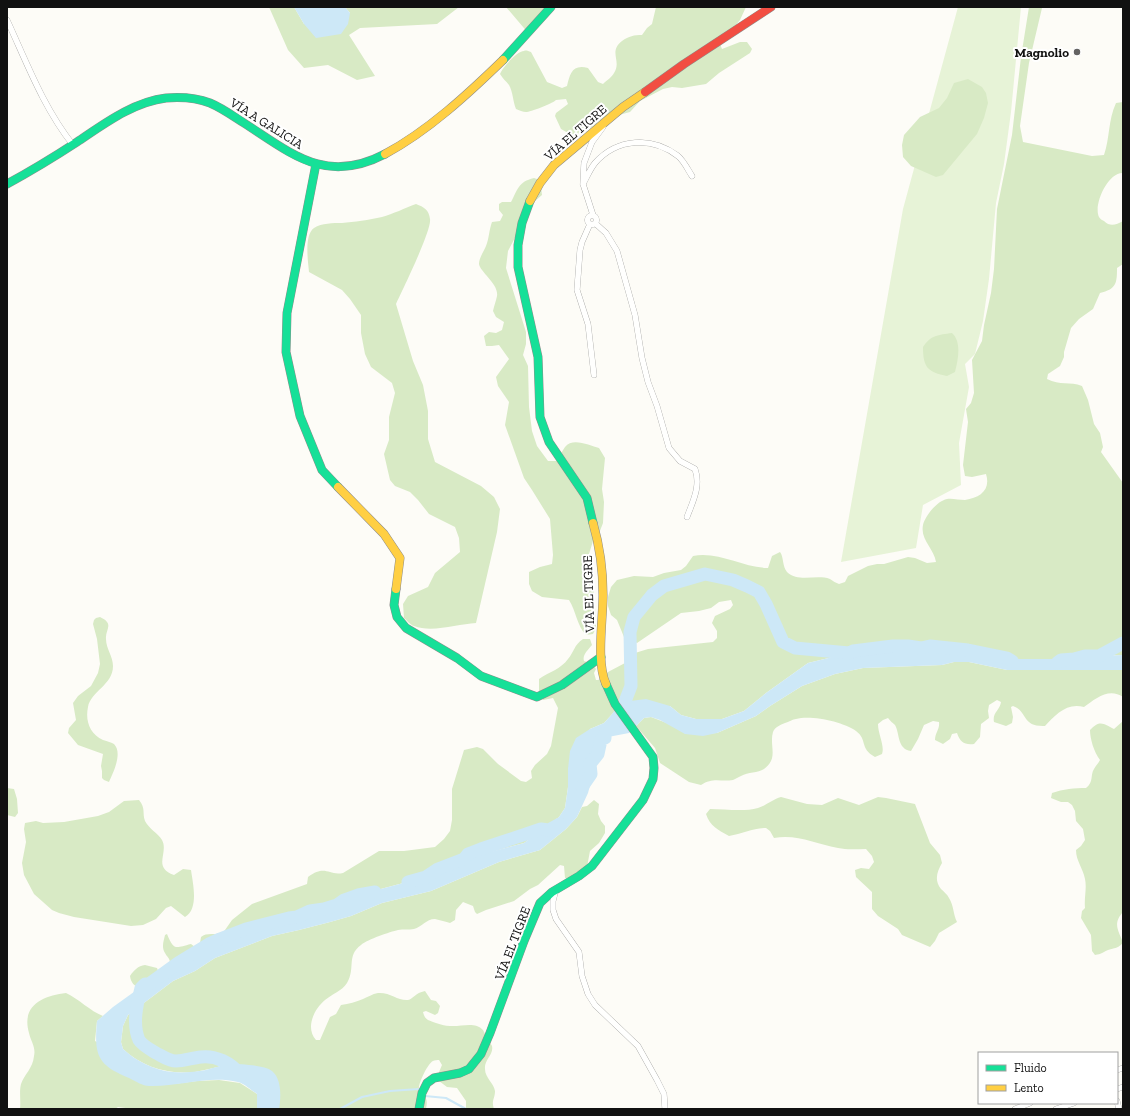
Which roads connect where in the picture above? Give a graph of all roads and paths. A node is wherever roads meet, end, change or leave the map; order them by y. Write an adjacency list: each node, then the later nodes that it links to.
1 (551, 7): 6 (street, VÍA A GALICIA)
2 (771, 7): 4 (street, VÍA EL TIGRE)
3 (7, 20): 5 (street)
4 (623, 106): 9 (street); 13 (street, VÍA EL TIGRE)
5 (73, 145): 6 (street, VÍA A GALICIA); 8 (street, VÍA A GALICIA)
6 (316, 164): 13 (street)
7 (692, 176): 9 (street)
8 (7, 184)
9 (583, 184): 10 (street)
10 (593, 224): 11 (street); 12 (street)
11 (594, 375)
12 (687, 517)
13 (601, 658): 14 (street, VÍA EL TIGRE)
14 (556, 889): 17 (street, VÍA EL TIGRE); 18 (street)
15 (1028, 1104): 19 (street)
16 (1071, 1104): 20 (street)
17 (419, 1109)
18 (665, 1109)
19 (1015, 1109)
20 (1056, 1109)

